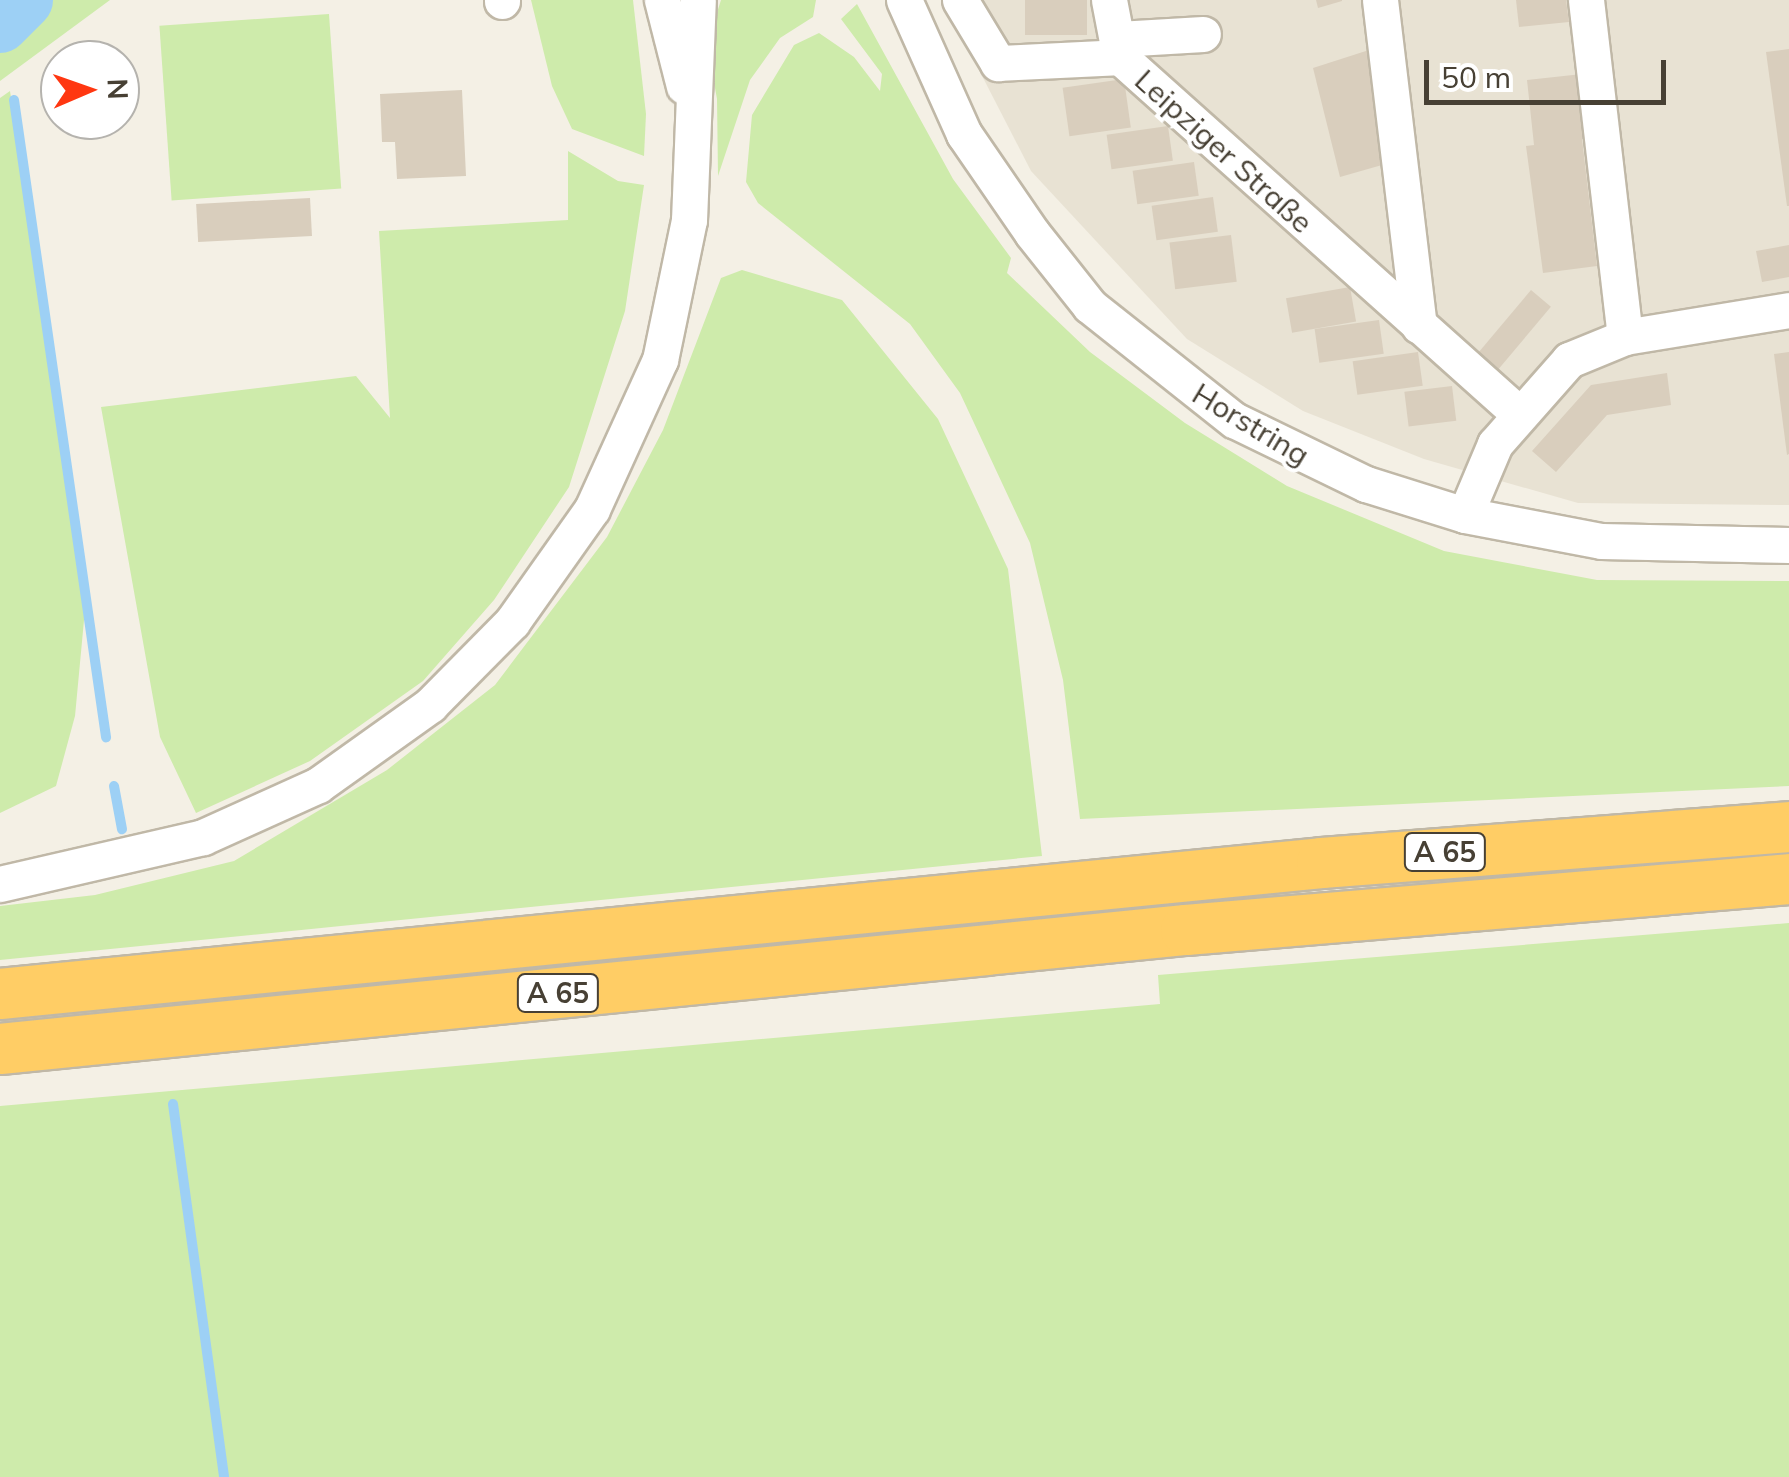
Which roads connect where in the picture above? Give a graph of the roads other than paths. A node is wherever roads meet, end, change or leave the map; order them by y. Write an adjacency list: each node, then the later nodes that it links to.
1 (662, 0): 10 (street)
2 (698, 0): 10 (street)
3 (904, 0): 15 (street, Horstring)
4 (960, 0): 9 (street, Leipziger Straße)
5 (1110, 0): 9 (street)
6 (1380, 0): 12 (street)
7 (1586, 0): 13 (street)
8 (1203, 34): 9 (street)
9 (1119, 48): 12 (street, Leipziger Straße)
10 (690, 103): 19 (street)
11 (1789, 310): 13 (street)
12 (1419, 326): 14 (street, Leipziger Straße)
13 (1625, 337): 14 (street)
14 (1518, 413): 15 (street)
15 (1465, 516): 16 (street, Horstring)
16 (1789, 546)
17 (1789, 827): 20 (highway, A 65)
18 (1789, 879): 21 (highway, A 65)
19 (0, 884)
20 (0, 994)
21 (0, 1049)

